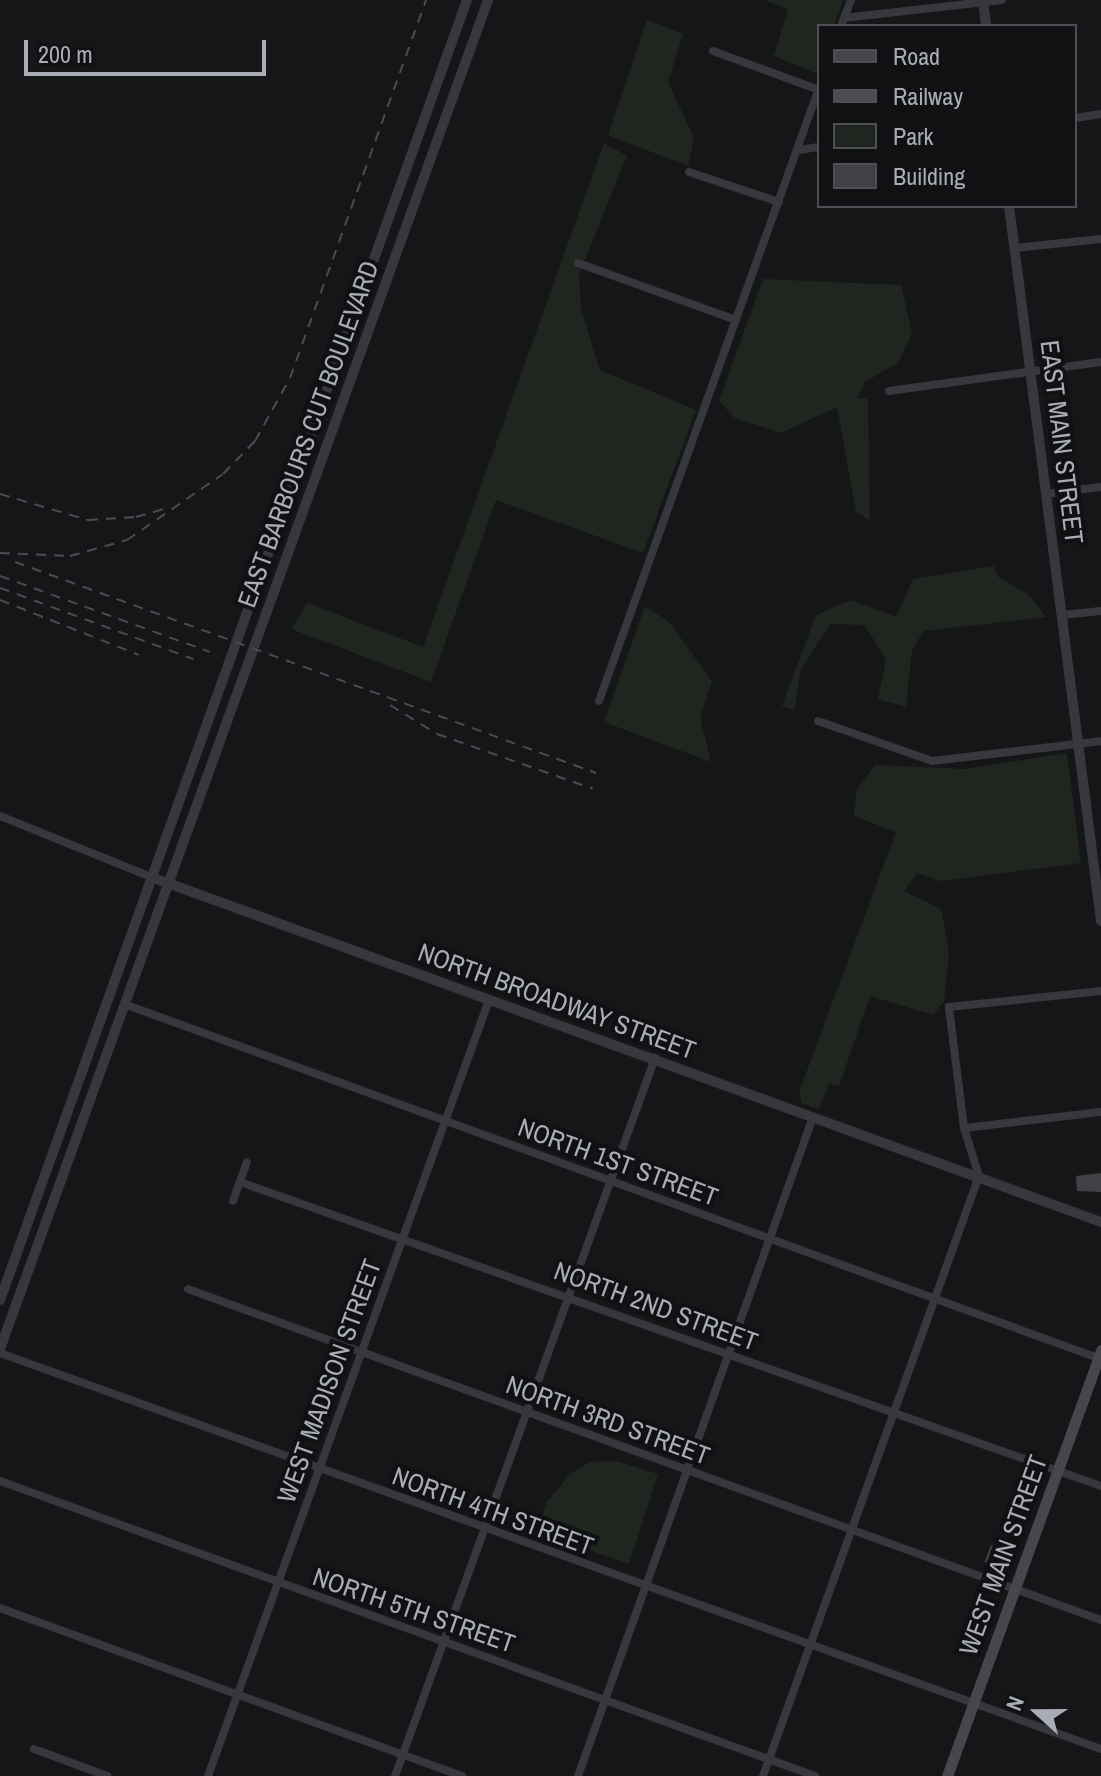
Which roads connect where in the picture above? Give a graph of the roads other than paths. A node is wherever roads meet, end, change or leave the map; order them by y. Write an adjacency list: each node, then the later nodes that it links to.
1 (467, 0): 11 (street, EAST BARBOURS CUT BOULEVARD)
2 (488, 0): 12 (street, EAST BARBOURS CUT BOULEVARD)
3 (851, 0): 6 (street)
4 (1002, 0): 5 (street)
5 (983, 1): 6 (street); 7 (street)
6 (842, 22)
7 (986, 24)
8 (713, 51): 9 (street)
9 (817, 88)
10 (817, 95): 16 (street)
11 (432, 97): 12 (street); 23 (street, EAST BARBOURS CUT BOULEVARD)
12 (451, 104): 24 (street, EAST BARBOURS CUT BOULEVARD)
13 (1101, 114): 14 (street)
14 (1077, 118)
15 (817, 147): 16 (street)
16 (798, 150): 18 (street)
17 (689, 172): 18 (street)
18 (779, 202): 25 (street)
19 (1009, 208): 21 (street, EAST MAIN STREET)
20 (1101, 239): 21 (street)
21 (1015, 248): 27 (street, EAST MAIN STREET)
22 (578, 263): 25 (street)
23 (369, 270): 24 (street); 30 (street, EAST BARBOURS CUT BOULEVARD)
24 (389, 278): 32 (street, EAST BARBOURS CUT BOULEVARD)
25 (736, 320): 37 (street)
26 (1101, 362): 27 (street)
27 (1030, 371): 28 (street); 31 (street, EAST MAIN STREET)
28 (889, 391)
29 (1101, 487): 31 (street)
30 (288, 494): 32 (street); 35 (street, EAST BARBOURS CUT BOULEVARD)
31 (1046, 494): 34 (street, EAST MAIN STREET)
32 (308, 501): 36 (street, EAST BARBOURS CUT BOULEVARD)
33 (1101, 611): 34 (street)
34 (1062, 615): 40 (street, EAST MAIN STREET)
35 (221, 680): 36 (street); 42 (street, EAST BARBOURS CUT BOULEVARD)
36 (240, 686): 43 (street, EAST BARBOURS CUT BOULEVARD)
37 (599, 701)
38 (818, 721): 40 (street)
39 (1101, 741): 40 (street)
40 (1077, 744): 44 (street, EAST MAIN STREET)
41 (0, 816): 42 (street, NORTH BROADWAY STREET)
42 (151, 877): 43 (street, NORTH BROADWAY STREET); 53 (street, EAST BARBOURS CUT BOULEVARD)
43 (168, 883): 46 (street, NORTH BROADWAY STREET); 47 (street, EAST BARBOURS CUT BOULEVARD)
44 (1101, 921)
45 (1101, 991): 52 (street)
46 (489, 1000): 48 (street, NORTH BROADWAY STREET); 51 (street, WEST MADISON STREET)
47 (124, 1004): 51 (street, NORTH 1ST STREET); 54 (street, EAST BARBOURS CUT BOULEVARD)
48 (655, 1058): 50 (street, NORTH BROADWAY STREET); 57 (street)
49 (1101, 1112): 52 (street)
50 (813, 1117): 56 (street, NORTH BROADWAY STREET); 64 (street)
51 (445, 1121): 57 (street, NORTH 1ST STREET); 63 (street, WEST MADISON STREET)
52 (964, 1128): 56 (street)
53 (53, 1152): 54 (street); 61 (street, EAST BARBOURS CUT BOULEVARD)
54 (69, 1160): 62 (street, EAST BARBOURS CUT BOULEVARD)
55 (247, 1162): 58 (street)
56 (979, 1176): 60 (street, NORTH BROADWAY STREET); 67 (street)
57 (611, 1180): 64 (street, NORTH 1ST STREET); 66 (street)
58 (240, 1182): 59 (street); 63 (street, NORTH 2ND STREET)
59 (233, 1201)
60 (1101, 1222)
61 (26, 1227): 62 (street); 68 (street, EAST BARBOURS CUT BOULEVARD)
62 (42, 1233): 69 (street, EAST BARBOURS CUT BOULEVARD)
63 (403, 1238): 66 (street, NORTH 2ND STREET); 70 (street, WEST MADISON STREET)
64 (770, 1239): 67 (street, NORTH 1ST STREET); 71 (street)
65 (188, 1289): 70 (street, NORTH 3RD STREET)
66 (569, 1295): 71 (street, NORTH 2ND STREET); 73 (street)
67 (934, 1299): 72 (street, NORTH 1ST STREET); 74 (street)
68 (0, 1300)
69 (0, 1351): 75 (street, NORTH 4TH STREET)
70 (361, 1352): 73 (street, NORTH 3RD STREET); 75 (street, WEST MADISON STREET)
71 (729, 1354): 74 (street, NORTH 2ND STREET); 76 (street)
72 (1100, 1355): 77 (main road, WEST MAIN STREET)
73 (527, 1412): 76 (street, NORTH 3RD STREET); 80 (street)
74 (894, 1413): 77 (street, NORTH 2ND STREET); 81 (street)
75 (318, 1468): 80 (street, NORTH 4TH STREET); 82 (street, WEST MADISON STREET)
76 (688, 1470): 81 (street, NORTH 3RD STREET); 83 (street)
77 (1058, 1470): 79 (street, NORTH 2ND STREET); 84 (main road, WEST MAIN STREET)
78 (0, 1481): 82 (street, NORTH 5TH STREET)
79 (1101, 1486)
80 (484, 1528): 83 (street, NORTH 4TH STREET); 87 (street)
81 (851, 1530): 84 (street, NORTH 3RD STREET); 88 (street)
82 (277, 1584): 87 (street, NORTH 5TH STREET); 89 (street, WEST MADISON STREET)
83 (645, 1587): 88 (street, NORTH 4TH STREET); 90 (street)
84 (1015, 1589): 86 (street, NORTH 3RD STREET); 91 (main road, WEST MAIN STREET)
85 (0, 1608): 89 (street)
86 (1101, 1620)
87 (444, 1641): 90 (street, NORTH 5TH STREET); 94 (street)
88 (810, 1644): 91 (street, NORTH 4TH STREET); 95 (street)
89 (238, 1693): 94 (street); 97 (street, WEST MADISON STREET)
90 (605, 1700): 95 (street, NORTH 5TH STREET); 100 (street)
91 (973, 1704): 93 (street, NORTH 4TH STREET); 103 (main road, WEST MAIN STREET)
92 (34, 1749): 96 (street)
93 (1101, 1749)
94 (403, 1755): 98 (street); 99 (street)
95 (769, 1759): 101 (street); 102 (street, NORTH 5TH STREET)
96 (107, 1776)
97 (208, 1776)
98 (395, 1776)
99 (462, 1776)
100 (578, 1776)
101 (763, 1776)
102 (815, 1776)
103 (947, 1776)

